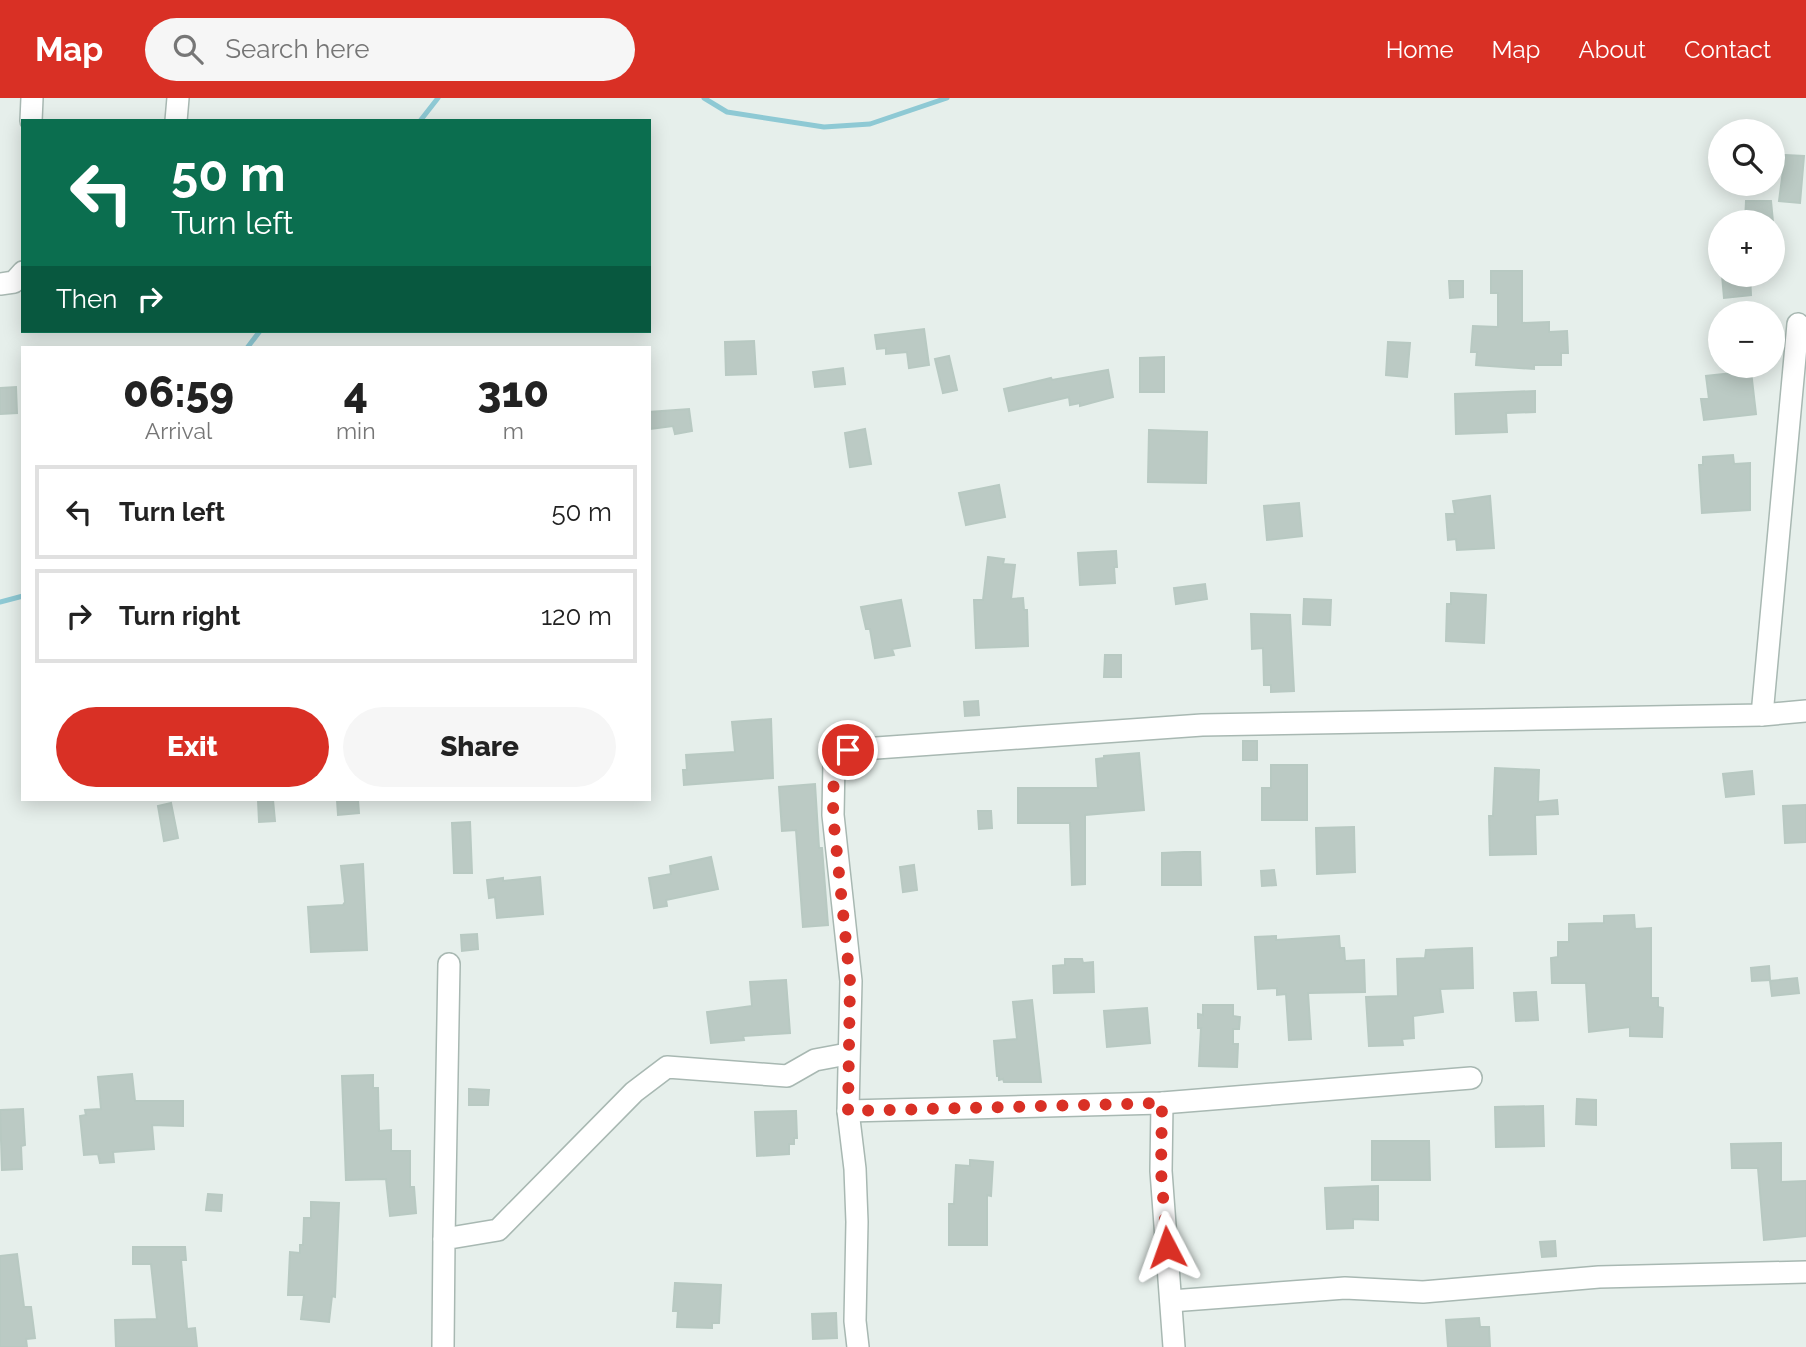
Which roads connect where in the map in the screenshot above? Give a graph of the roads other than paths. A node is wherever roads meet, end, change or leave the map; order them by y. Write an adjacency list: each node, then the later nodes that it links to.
1 (32, 98): 3 (street)
2 (178, 98): 4 (street)
3 (31, 119)
4 (176, 119)
5 (21, 274): 6 (street)
6 (0, 284)
7 (1798, 324): 9 (street)
8 (1806, 711): 9 (street)
9 (1762, 715): 11 (street)
10 (449, 964): 15 (street)
11 (847, 1054): 14 (street); 15 (street)
12 (1471, 1078): 13 (street)
13 (1162, 1103): 14 (street); 17 (street)
14 (848, 1111): 19 (street)
15 (444, 1239): 18 (street)
16 (1806, 1272): 17 (street)
17 (1171, 1301): 20 (street)
18 (443, 1347)
19 (858, 1347)
20 (1174, 1347)

